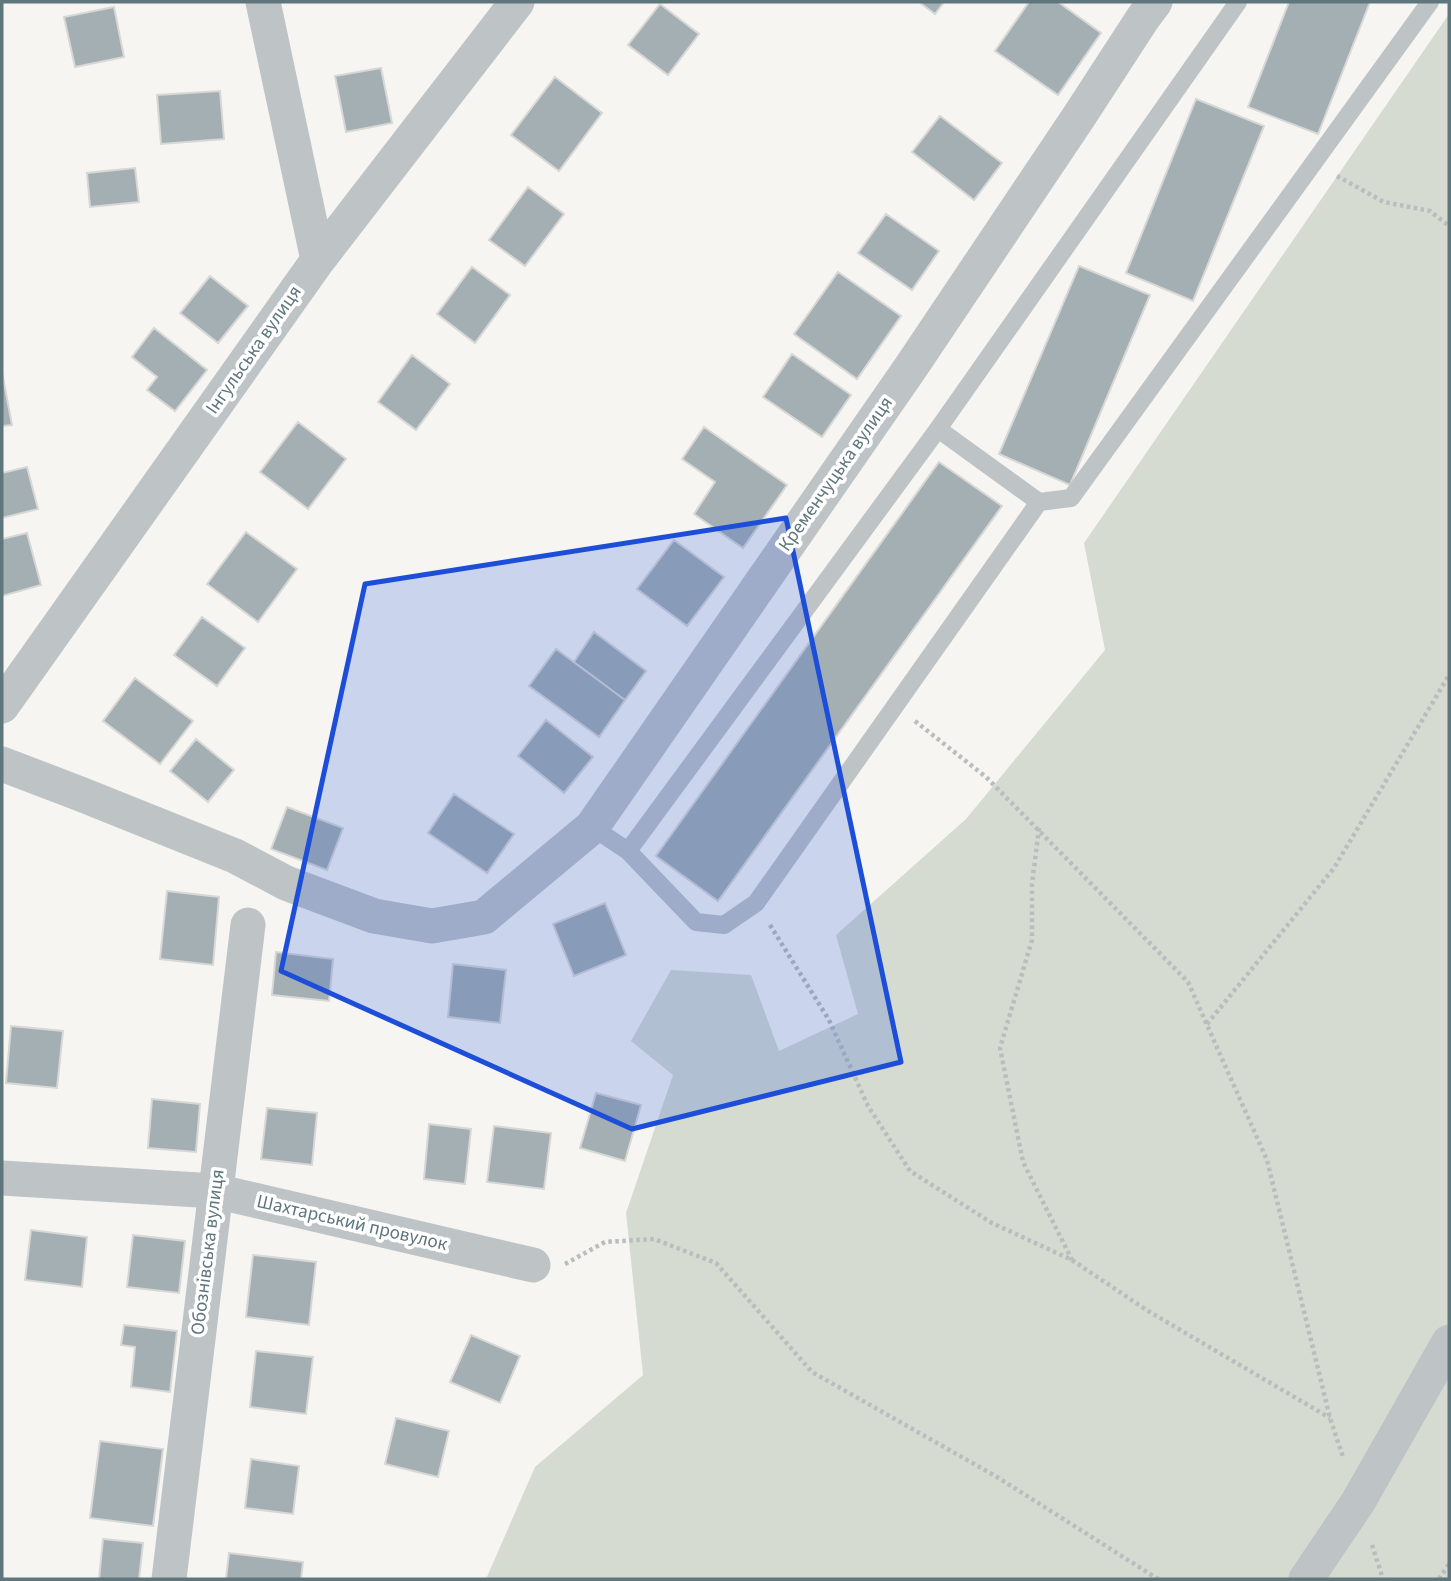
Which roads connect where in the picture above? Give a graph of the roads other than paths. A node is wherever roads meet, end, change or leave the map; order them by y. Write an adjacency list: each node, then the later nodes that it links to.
1 (263, 2): 6 (street)
2 (516, 2): 6 (street, Інгульська вулиця)
3 (1238, 2): 7 (lane)
4 (1430, 2): 8 (lane)
5 (1140, 7): 11 (street, Кременчуцька вулиця)
6 (318, 260): 9 (street, Інгульська вулиця)
7 (938, 429): 8 (lane); 12 (lane)
8 (1040, 502): 12 (lane)
9 (2, 706)
10 (2, 764): 11 (street, Кременчуцька вулиця)
11 (592, 827): 12 (lane)
12 (628, 851)
13 (248, 925): 15 (street, Обознівська вулиця)
14 (2, 1178): 15 (street, Шахтарський провулок)
15 (215, 1191): 16 (street, Шахтарський провулок); 18 (street, Обознівська вулиця)
16 (533, 1265)
17 (1449, 1342): 19 (street)
18 (169, 1579)
19 (1306, 1579)

